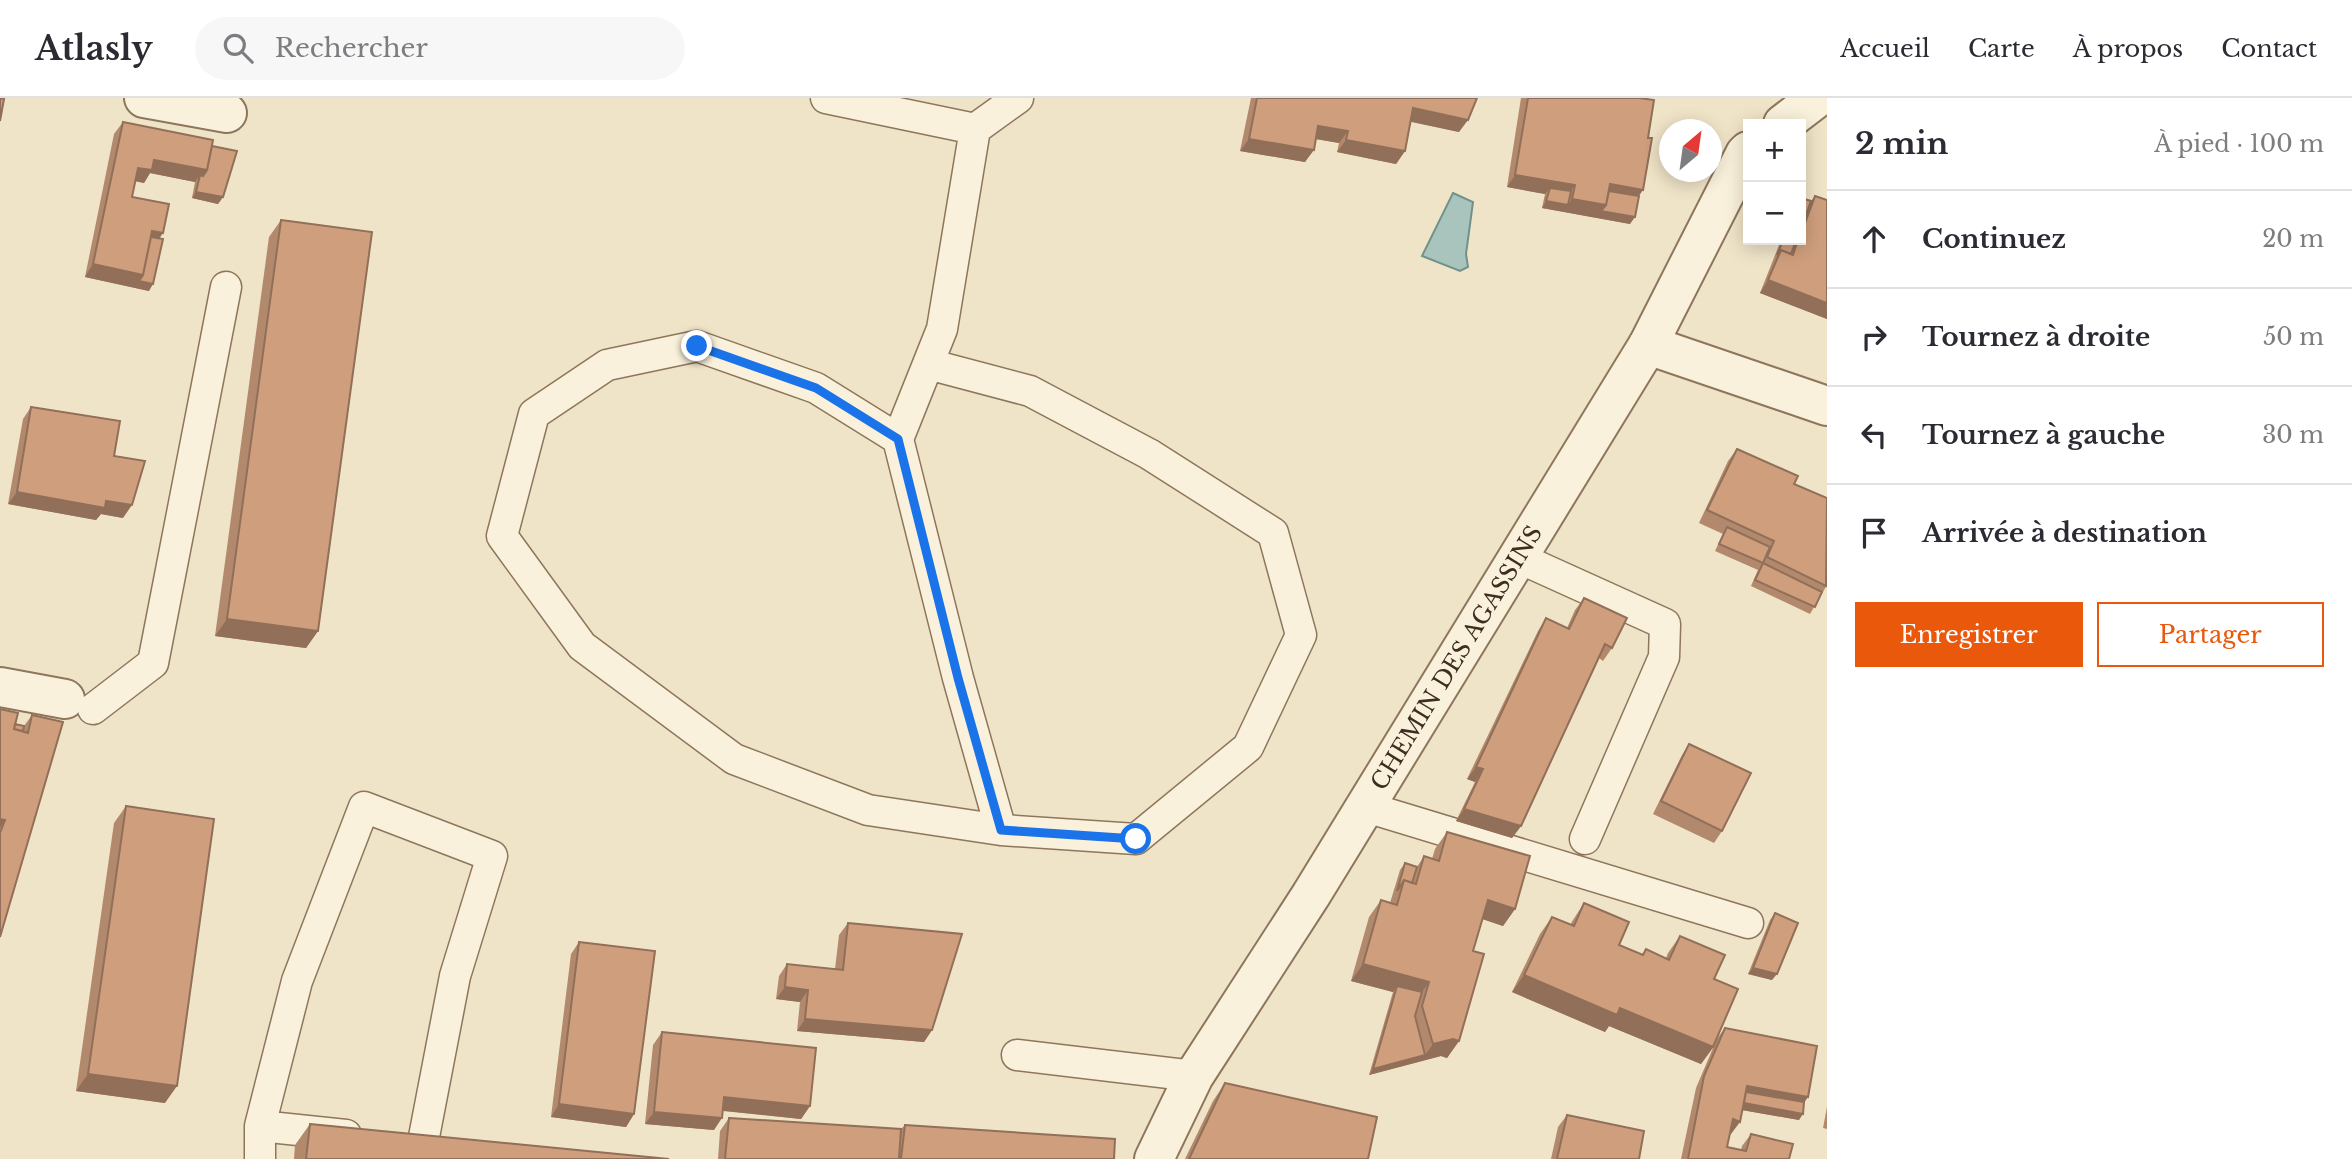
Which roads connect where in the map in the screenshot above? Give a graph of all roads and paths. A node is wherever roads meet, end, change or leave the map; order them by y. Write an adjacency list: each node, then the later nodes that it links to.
1 (144, 98): 5 (street)
2 (826, 98): 7 (lane)
3 (1018, 98): 7 (lane)
4 (1817, 98): 6 (street)
5 (227, 113)
6 (1790, 119)
7 (975, 129): 11 (lane)
8 (1743, 157): 10 (street, CHEMIN DES AGASSINS)
9 (226, 288): 16 (lane)
10 (1648, 345): 12 (street); 14 (street, CHEMIN DES AGASSINS)
11 (928, 364): 13 (lane); 18 (lane)
12 (1827, 406)
13 (898, 439): 18 (lane); 18 (lane)
14 (1518, 558): 17 (street, CHEMIN DES AGASSINS); 19 (lane)
15 (0, 687): 16 (street)
16 (79, 704)
17 (1366, 807): 20 (lane); 22 (street, CHEMIN DES AGASSINS)
18 (1001, 830)
19 (1585, 839)
20 (1748, 923)
21 (1017, 1055): 22 (lane)
22 (1194, 1076): 25 (street, CHEMIN DES AGASSINS)
23 (260, 1126): 23 (lane); 24 (lane)
24 (260, 1159)
25 (1154, 1159)

